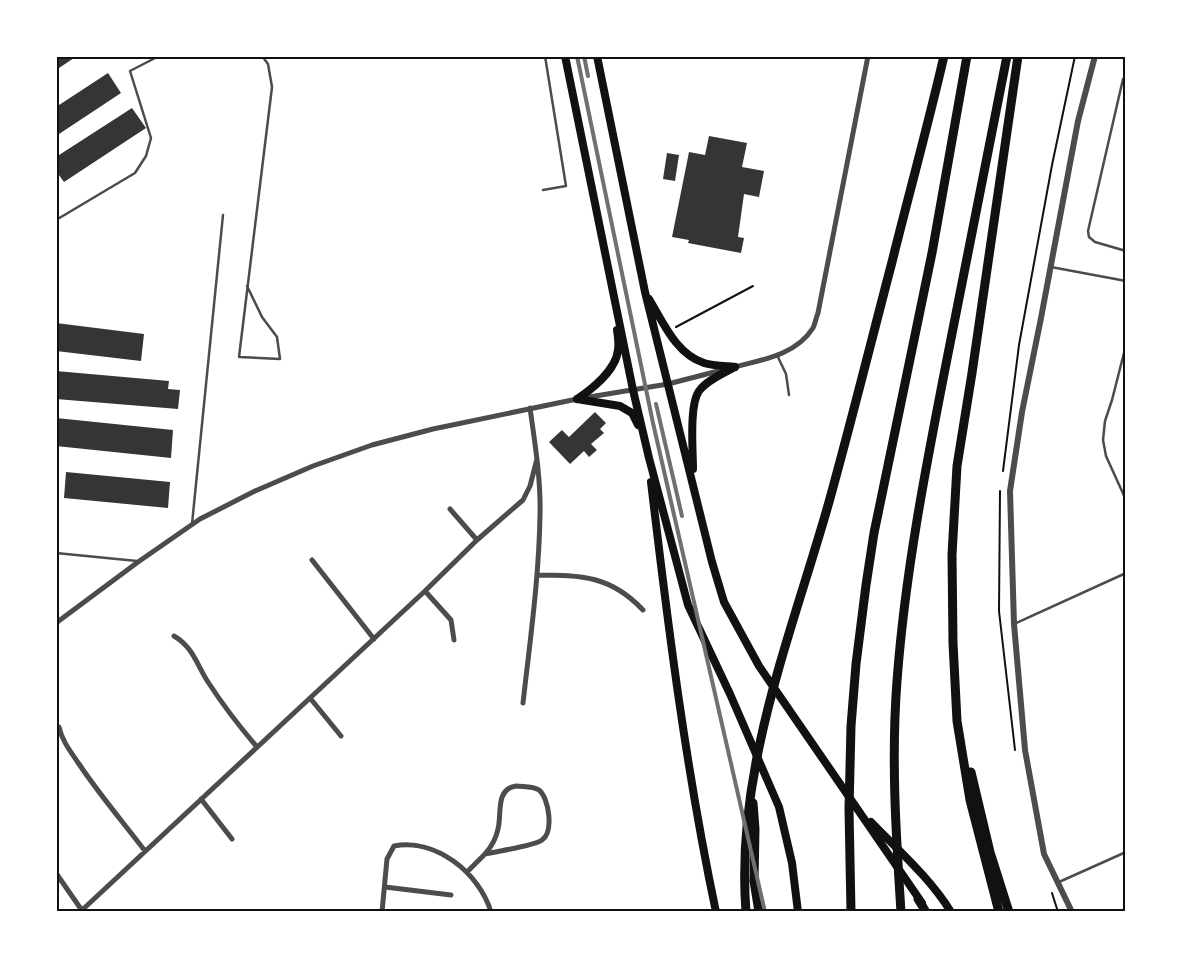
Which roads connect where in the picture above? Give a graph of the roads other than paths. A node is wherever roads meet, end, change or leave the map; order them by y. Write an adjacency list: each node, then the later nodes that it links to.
1 (159, 56): 15 (lane)
2 (262, 56): 19 (lane)
3 (545, 56): 13 (lane)
4 (565, 56): 21 (main road)
5 (597, 56): 20 (main road)
6 (868, 56): 23 (street)
7 (944, 56): 56 (highway)
8 (967, 56): 76 (highway)
9 (1007, 56): 77 (highway)
10 (1018, 56): 50 (highway)
11 (1095, 56): 17 (street)
12 (1126, 80): 16 (lane)
13 (543, 190)
14 (223, 215): 36 (lane)
15 (56, 220)
16 (1126, 251)
17 (1050, 267): 18 (lane); 46 (street)
18 (1126, 281)
19 (247, 286): 19 (lane)
20 (645, 292): 24 (main road); 25 (main road)
21 (616, 303): 26 (main road); 28 (main road)
22 (1126, 345): 34 (lane)
23 (777, 356): 24 (street); 27 (lane)
24 (735, 366): 25 (street); 33 (main road)
25 (668, 384): 26 (street); 33 (main road)
26 (633, 390): 28 (street); 30 (main road)
27 (789, 395)
28 (577, 399): 29 (street); 30 (main road)
29 (530, 408): 32 (street); 36 (street)
30 (642, 431): 31 (main road)
31 (648, 458): 72 (main road); 75 (main road)
32 (537, 459): 37 (street); 42 (street)
33 (692, 481): 58 (main road)
34 (1126, 500)
35 (450, 509): 37 (street)
36 (192, 524): 40 (street)
37 (477, 540): 43 (street)
38 (56, 553): 40 (lane)
39 (312, 560): 48 (street)
40 (138, 562): 45 (street)
41 (1126, 573): 46 (lane)
42 (537, 574): 44 (street); 52 (street)
43 (425, 591): 48 (street); 49 (street)
44 (643, 610)
45 (56, 623)
46 (1014, 624): 65 (street)
47 (174, 636): 55 (street)
48 (374, 638): 51 (street)
49 (454, 640)
50 (953, 643): 80 (highway); 81 (highway)
51 (310, 698): 54 (street); 55 (street)
52 (523, 703)
53 (58, 727): 60 (street)
54 (341, 736)
55 (257, 747): 57 (street)
56 (752, 780): 73 (highway); 74 (highway)
57 (201, 799): 59 (street); 60 (street)
58 (858, 809): 68 (main road); 79 (main road)
59 (232, 839)
60 (145, 851): 69 (street)
61 (1126, 852): 65 (lane)
62 (486, 854): 62 (street); 63 (street)
63 (467, 872): 66 (street); 71 (street)
64 (56, 873): 69 (street)
65 (1058, 883): 82 (street)
66 (385, 888): 67 (street); 70 (street)
67 (451, 895)
68 (918, 899): 78 (highway)
69 (81, 911)
70 (382, 912)
71 (491, 912)
72 (716, 912)
73 (746, 912)
74 (759, 912)
75 (798, 912)
76 (851, 912)
77 (901, 912)
78 (928, 912)
79 (951, 912)
80 (999, 912)
81 (1009, 912)
82 (1072, 912)

